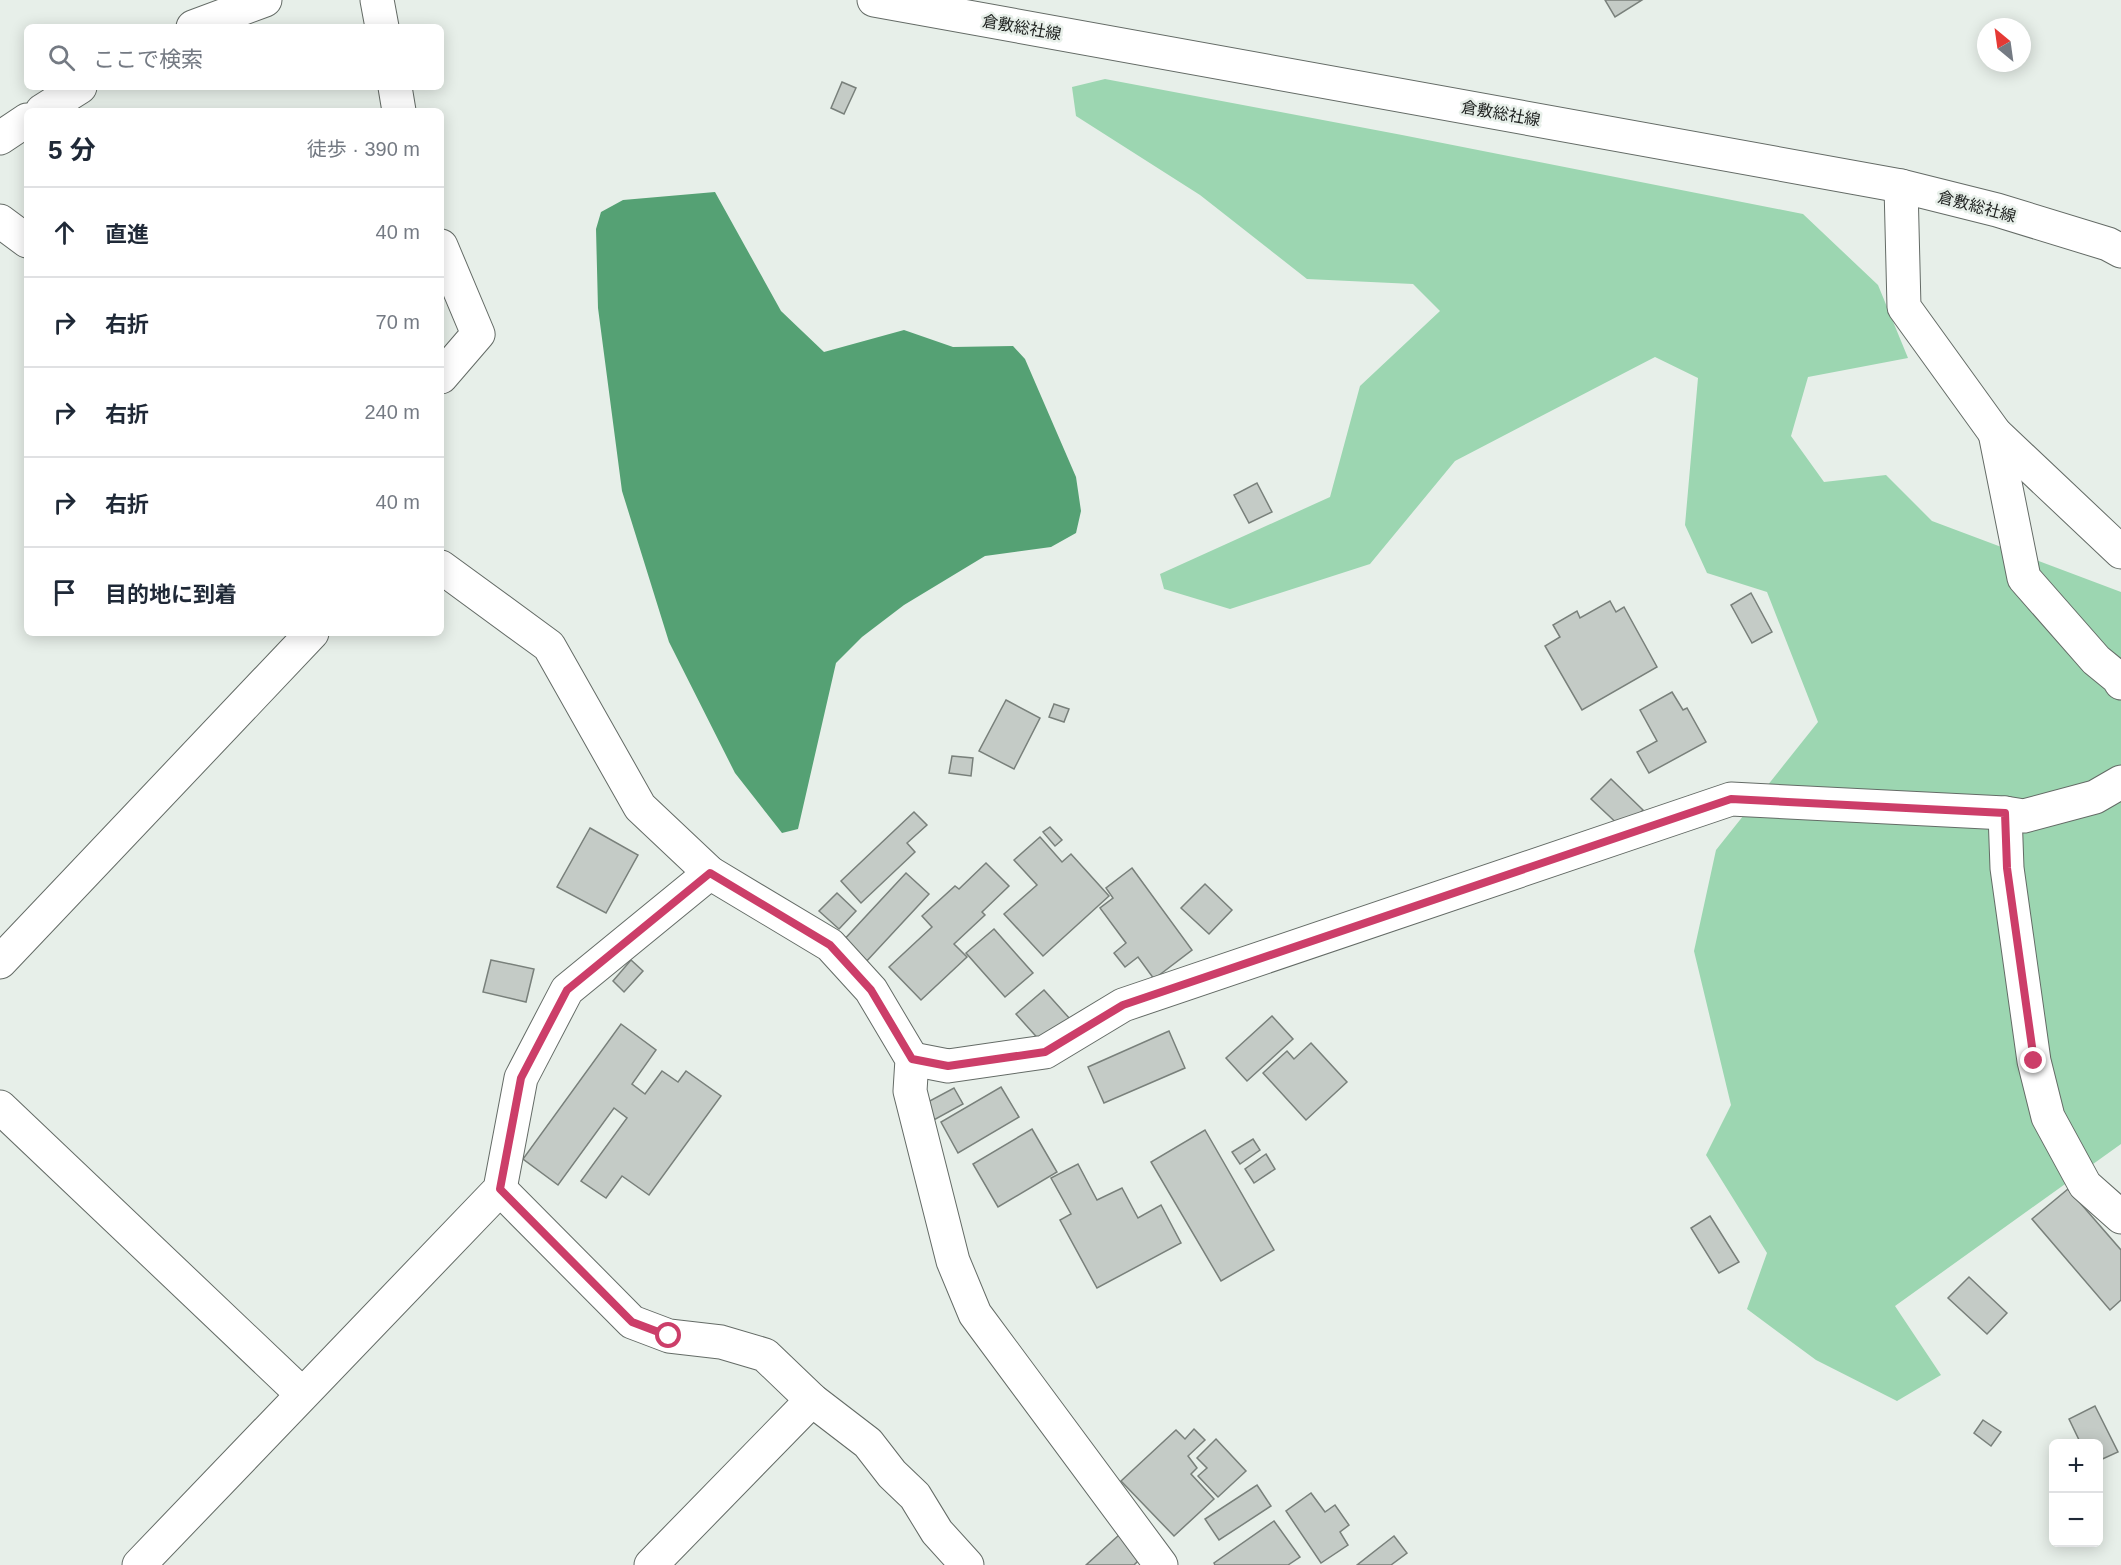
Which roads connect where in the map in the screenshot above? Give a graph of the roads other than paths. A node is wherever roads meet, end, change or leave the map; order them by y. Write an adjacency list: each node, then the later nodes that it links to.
1 (265, 0): 4 (street)
2 (377, 0): 5 (street)
3 (874, 0): 12 (street, 倉敷総社線)
4 (201, 24)
5 (381, 24)
6 (75, 90): 8 (street)
7 (395, 90): 9 (street)
8 (47, 108)
9 (398, 108)
10 (24, 122): 11 (street)
11 (0, 138)
12 (1901, 186): 15 (street, 倉敷総社線); 18 (street)
13 (0, 221): 14 (street)
14 (24, 239)
15 (2121, 251)
16 (444, 253): 17 (street)
17 (444, 374)
18 (1995, 433): 19 (street); 22 (street)
19 (2121, 552)
20 (444, 569): 25 (street)
21 (309, 636): 26 (street)
22 (2121, 683)
23 (2121, 782): 24 (street)
24 (2005, 813): 27 (street); 30 (street)
25 (710, 873): 27 (street); 29 (street)
26 (0, 962)
27 (912, 1059): 36 (street)
28 (0, 1107): 31 (street)
29 (500, 1189): 31 (street); 32 (street)
30 (2121, 1217)
31 (302, 1394): 33 (street)
32 (812, 1400): 34 (street); 35 (street)
33 (139, 1565)
34 (651, 1565)
35 (967, 1565)
36 (1161, 1565)

